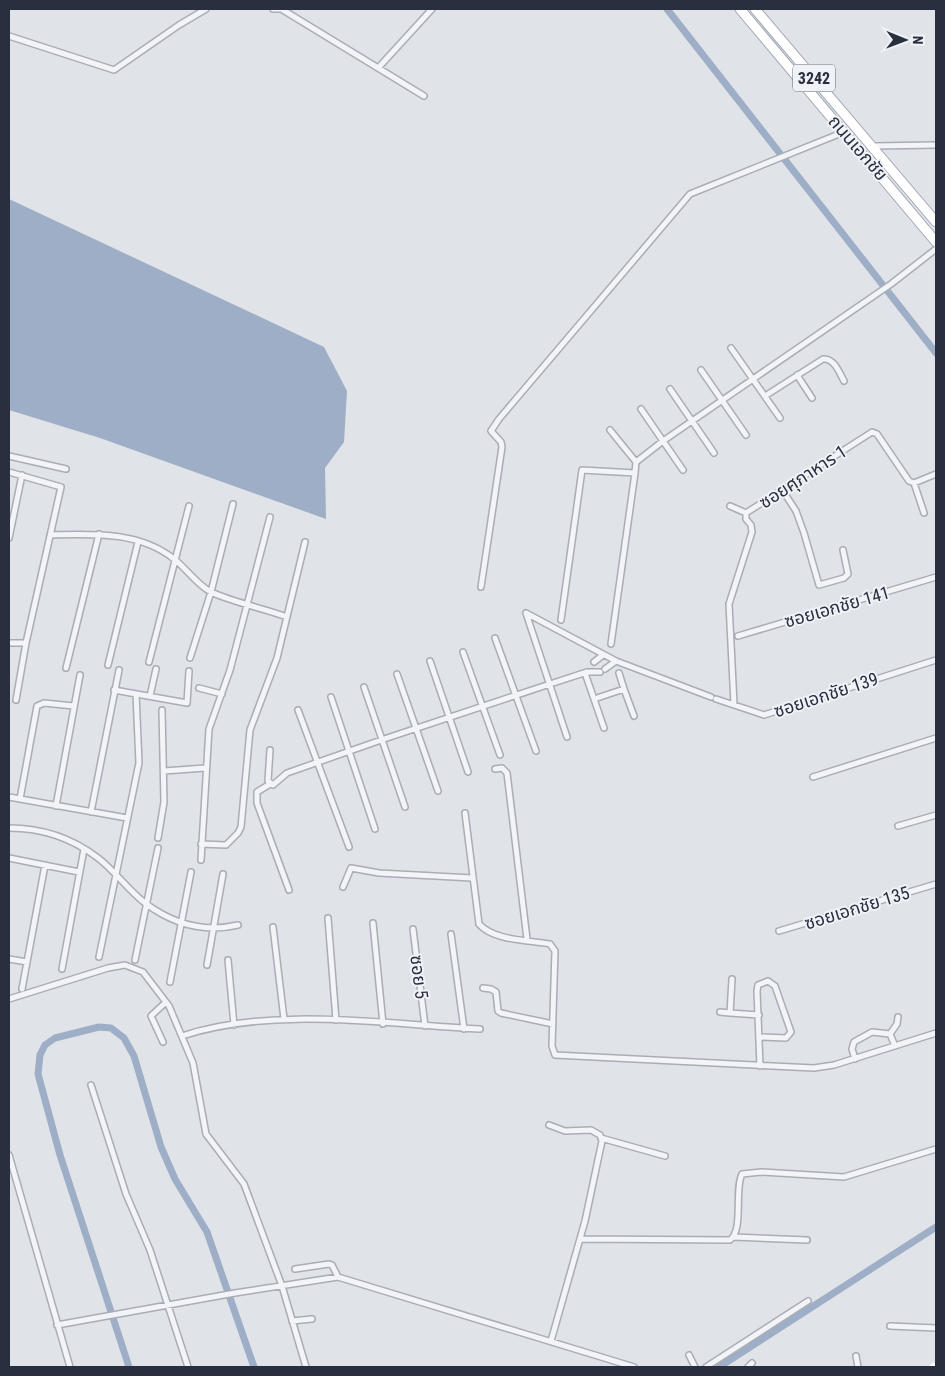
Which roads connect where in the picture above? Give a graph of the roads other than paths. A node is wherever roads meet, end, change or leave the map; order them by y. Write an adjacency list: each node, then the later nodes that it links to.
1 (206, 9): 7 (street)
2 (273, 9): 3 (street)
3 (284, 9): 8 (street)
4 (432, 9): 8 (street)
5 (740, 9): 10 (main road, ถนนเอกชัย / 3242)
6 (755, 9): 12 (main road, ถนนเอกชัย / 3242)
7 (9, 36)
8 (379, 67): 9 (street)
9 (424, 96)
10 (844, 132): 13 (main road, ถนนเอกชัย / 3242); 57 (street)
11 (936, 145): 12 (street)
12 (874, 146): 13 (main road); 14 (main road, ถนนเอกชัย / 3242)
13 (860, 151): 15 (main road, ถนนเอกชัย / 3242)
14 (936, 222)
15 (936, 242)
16 (936, 249): 20 (street)
17 (731, 348): 20 (street)
18 (701, 370): 25 (street)
19 (797, 375): 21 (street); 23 (street); 24 (street)
20 (752, 380): 23 (street); 25 (street)
21 (844, 381)
22 (670, 389): 28 (street)
23 (765, 396): 27 (street)
24 (812, 398)
25 (722, 400): 28 (street); 30 (street)
26 (641, 409): 31 (street)
27 (780, 418)
28 (693, 421): 31 (street); 32 (street)
29 (610, 430): 34 (street)
30 (746, 434)
31 (663, 441): 34 (street); 36 (street)
32 (714, 453)
33 (9, 456): 35 (street)
34 (636, 462): 38 (street)
35 (66, 469)
36 (683, 470)
37 (9, 472): 40 (street)
38 (634, 473): 61 (street); 66 (street)
39 (936, 474): 41 (street)
40 (22, 475): 50 (street); 51 (street)
41 (914, 483): 42 (street, ซอยศุภาหาร 1); 46 (street)
42 (783, 491): 47 (street, ซอยศุภาหาร 1); 54 (street)
43 (233, 504): 58 (street)
44 (189, 506): 55 (street)
45 (730, 506): 47 (street)
46 (924, 512)
47 (746, 513): 96 (street, ซอยศุภาหาร 1)
48 (270, 518): 59 (street)
49 (99, 534): 50 (street); 52 (street); 76 (street)
50 (50, 535): 65 (street)
51 (9, 538)
52 (138, 542): 55 (street); 75 (street)
53 (305, 542): 60 (street)
54 (843, 550)
55 (175, 560): 58 (street); 72 (street)
56 (936, 577): 62 (street, ซอยเอกชัย 141)
57 (481, 587)
58 (211, 592): 59 (street); 69 (street)
59 (249, 603): 60 (street); 90 (street)
60 (287, 617): 132 (street)
61 (562, 620)
62 (738, 636)
63 (495, 638): 91 (street)
64 (9, 643): 65 (street)
65 (26, 643): 95 (street)
66 (611, 644)
67 (463, 652): 98 (street)
68 (603, 655): 73 (street); 74 (street, ซอยเอกชัย 139); 84 (street, ซอยเอกชัย 139)
69 (190, 658)
70 (936, 660): 96 (street, ซอยเอกชัย 139)
71 (430, 661): 102 (street)
72 (149, 662)
73 (594, 662)
74 (616, 662): 80 (street); 96 (street, ซอยเอกชัย 139)
75 (108, 665)
76 (66, 668)
77 (156, 669): 92 (street)
78 (119, 670): 88 (street)
79 (189, 671): 92 (street)
80 (587, 671): 84 (street); 94 (street)
81 (619, 673): 87 (street)
82 (80, 674): 97 (street)
83 (397, 674): 104 (street)
84 (550, 684): 91 (street); 105 (street)
85 (364, 687): 107 (street)
86 (199, 688): 90 (street)
87 (624, 689): 94 (street); 101 (street)
88 (114, 690): 89 (street); 124 (street)
89 (136, 694): 92 (street); 127 (street)
90 (222, 694): 113 (street)
91 (516, 695): 98 (street); 110 (street)
92 (150, 696)
93 (330, 698): 109 (street)
94 (594, 699): 103 (street)
95 (16, 700)
96 (734, 704)
97 (74, 706): 121 (street); 122 (street)
98 (482, 706): 102 (street); 111 (street)
99 (162, 710): 115 (street)
100 (298, 710): 112 (street)
101 (634, 716)
102 (449, 717): 104 (street); 116 (street)
103 (604, 728)
104 (416, 729): 107 (street); 119 (street)
105 (567, 737)
106 (936, 738): 117 (street)
107 (384, 740): 109 (street); 123 (street)
108 (270, 750): 118 (street)
109 (350, 751): 112 (street); 130 (street)
110 (536, 751)
111 (500, 755)
112 (317, 763): 118 (street); 133 (street)
113 (206, 768): 115 (street); 132 (street)
114 (495, 769): 157 (street)
115 (164, 770): 131 (street)
116 (468, 772)
117 (813, 777)
118 (270, 784): 146 (street)
119 (438, 791)
120 (9, 797): 121 (street)
121 (20, 799): 122 (street)
122 (56, 806): 124 (street)
123 (405, 807)
124 (91, 812): 127 (street)
125 (465, 813): 143 (street)
126 (936, 815): 128 (street)
127 (127, 818): 141 (street)
128 (898, 826)
129 (9, 828): 135 (street)
130 (375, 829)
131 (158, 838)
132 (201, 844): 137 (street)
133 (349, 847)
134 (158, 848): 147 (street)
135 (84, 849): 139 (street); 141 (street)
136 (9, 858): 138 (street)
137 (200, 860)
138 (45, 865): 139 (street); 162 (street)
139 (79, 872): 164 (street)
140 (190, 872): 149 (street)
141 (116, 874): 147 (street); 158 (street)
142 (223, 874): 153 (street)
143 (472, 878): 145 (street); 157 (street)
144 (936, 884): 155 (street, ซอยเอกชัย 135)
145 (343, 887)
146 (289, 890)
147 (147, 904): 149 (street); 160 (street)
148 (328, 918): 176 (street)
149 (181, 923): 153 (street); 166 (street)
150 (373, 923): 177 (street)
151 (238, 924): 153 (street)
152 (273, 926): 175 (street)
153 (213, 929): 163 (street)
154 (413, 929): 180 (street, ซอย 5)
155 (778, 931)
156 (451, 934): 181 (street)
157 (527, 939): 178 (street)
158 (99, 957)
159 (9, 959): 162 (street)
160 (136, 960)
161 (228, 960): 179 (street)
162 (27, 962): 168 (street)
163 (207, 966)
164 (62, 969)
165 (732, 979): 172 (street)
166 (170, 982)
167 (483, 988): 178 (street)
168 (22, 989)
169 (9, 999): 170 (street)
170 (166, 1002): 185 (street); 187 (street)
171 (720, 1012): 172 (street)
172 (730, 1013): 173 (street)
173 (759, 1015): 186 (street); 186 (street)
174 (898, 1017): 184 (street)
175 (284, 1019): 176 (street); 179 (street)
176 (336, 1020): 177 (street)
177 (383, 1024): 180 (street)
178 (553, 1024): 190 (street)
179 (234, 1025): 185 (street)
180 (425, 1026): 181 (street)
181 (464, 1029): 182 (street)
182 (480, 1030)
183 (936, 1032): 188 (street)
184 (890, 1034): 188 (street); 189 (street)
185 (182, 1036): 202 (street)
186 (760, 1037): 190 (street)
187 (163, 1042)
188 (895, 1046): 189 (street)
189 (855, 1059): 190 (street)
190 (760, 1066)
191 (91, 1085): 204 (street)
192 (549, 1125): 193 (street)
193 (601, 1138): 196 (street); 198 (street)
194 (936, 1149): 197 (street)
195 (9, 1155): 207 (street)
196 (665, 1156)
197 (734, 1237): 198 (street); 199 (street)
198 (580, 1239): 210 (street)
199 (807, 1240)
200 (295, 1269): 201 (street)
201 (338, 1277): 202 (street); 210 (street)
202 (282, 1286): 204 (street); 206 (street)
203 (808, 1301): 218 (street)
204 (167, 1304): 207 (street); 214 (street)
205 (312, 1319): 206 (street)
206 (292, 1321): 215 (street)
207 (57, 1325): 213 (street)
208 (890, 1326): 209 (street)
209 (936, 1328)
210 (551, 1341): 216 (street)
211 (689, 1355): 217 (street)
212 (856, 1356): 219 (street)
213 (70, 1367)
214 (188, 1367)
215 (306, 1367)
216 (634, 1367)
217 (695, 1367)
218 (706, 1367)
219 (858, 1367)

